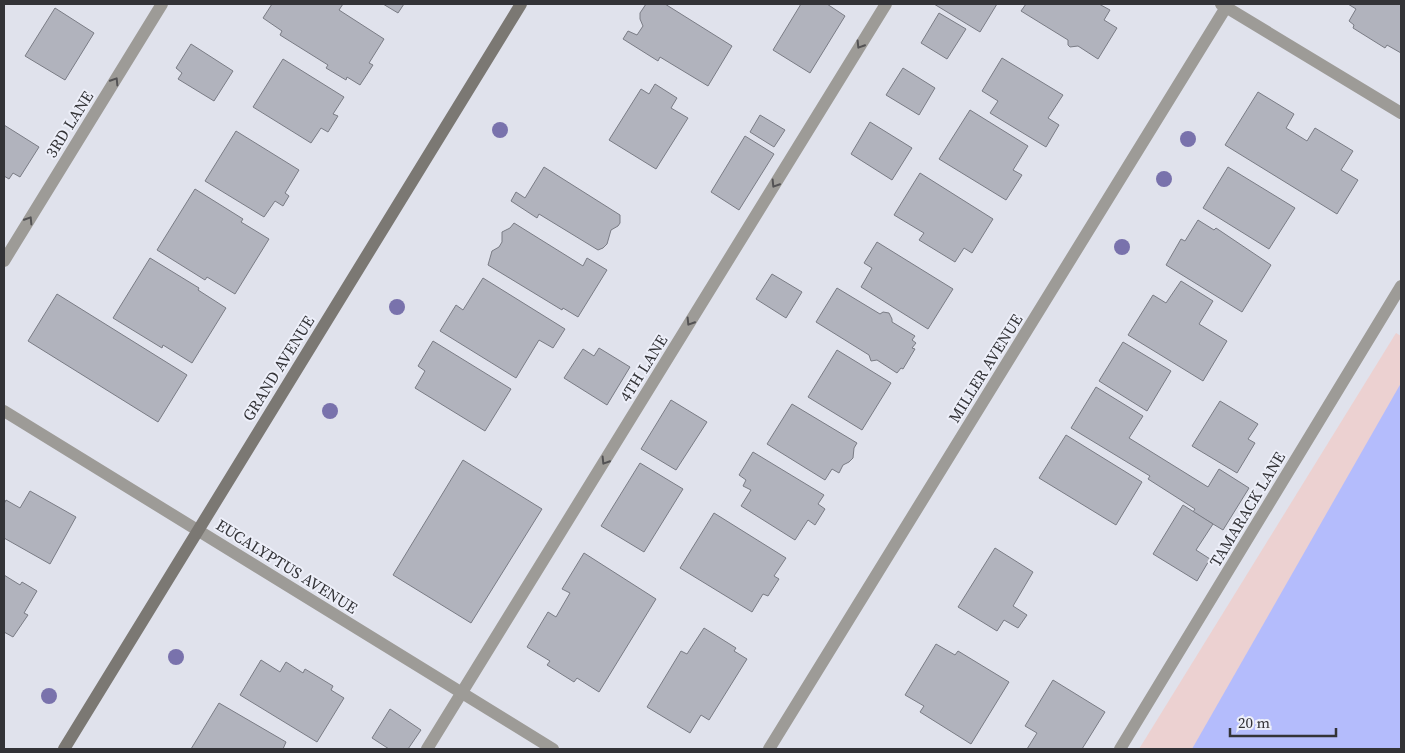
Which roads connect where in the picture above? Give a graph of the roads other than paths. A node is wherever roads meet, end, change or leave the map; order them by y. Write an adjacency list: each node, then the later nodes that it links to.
1 (162, 4): 6 (street, 3RD LANE, one-way to 1)
2 (521, 4): 9 (main road, GRAND AVENUE)
3 (886, 4): 10 (street, 4TH LANE, one-way to 10)
4 (1225, 5): 5 (street); 14 (street, MILLER AVENUE)
5 (1401, 113)
6 (4, 261)
7 (1401, 286): 15 (street, TAMARACK LANE)
8 (4, 412): 9 (street, EUCALYPTUS AVENUE)
9 (197, 530): 10 (street, EUCALYPTUS AVENUE); 11 (main road, GRAND AVENUE)
10 (462, 693): 12 (street, 4TH LANE); 13 (street, EUCALYPTUS AVENUE)
11 (64, 749)
12 (427, 749)
13 (553, 749)
14 (769, 749)
15 (1120, 749)

